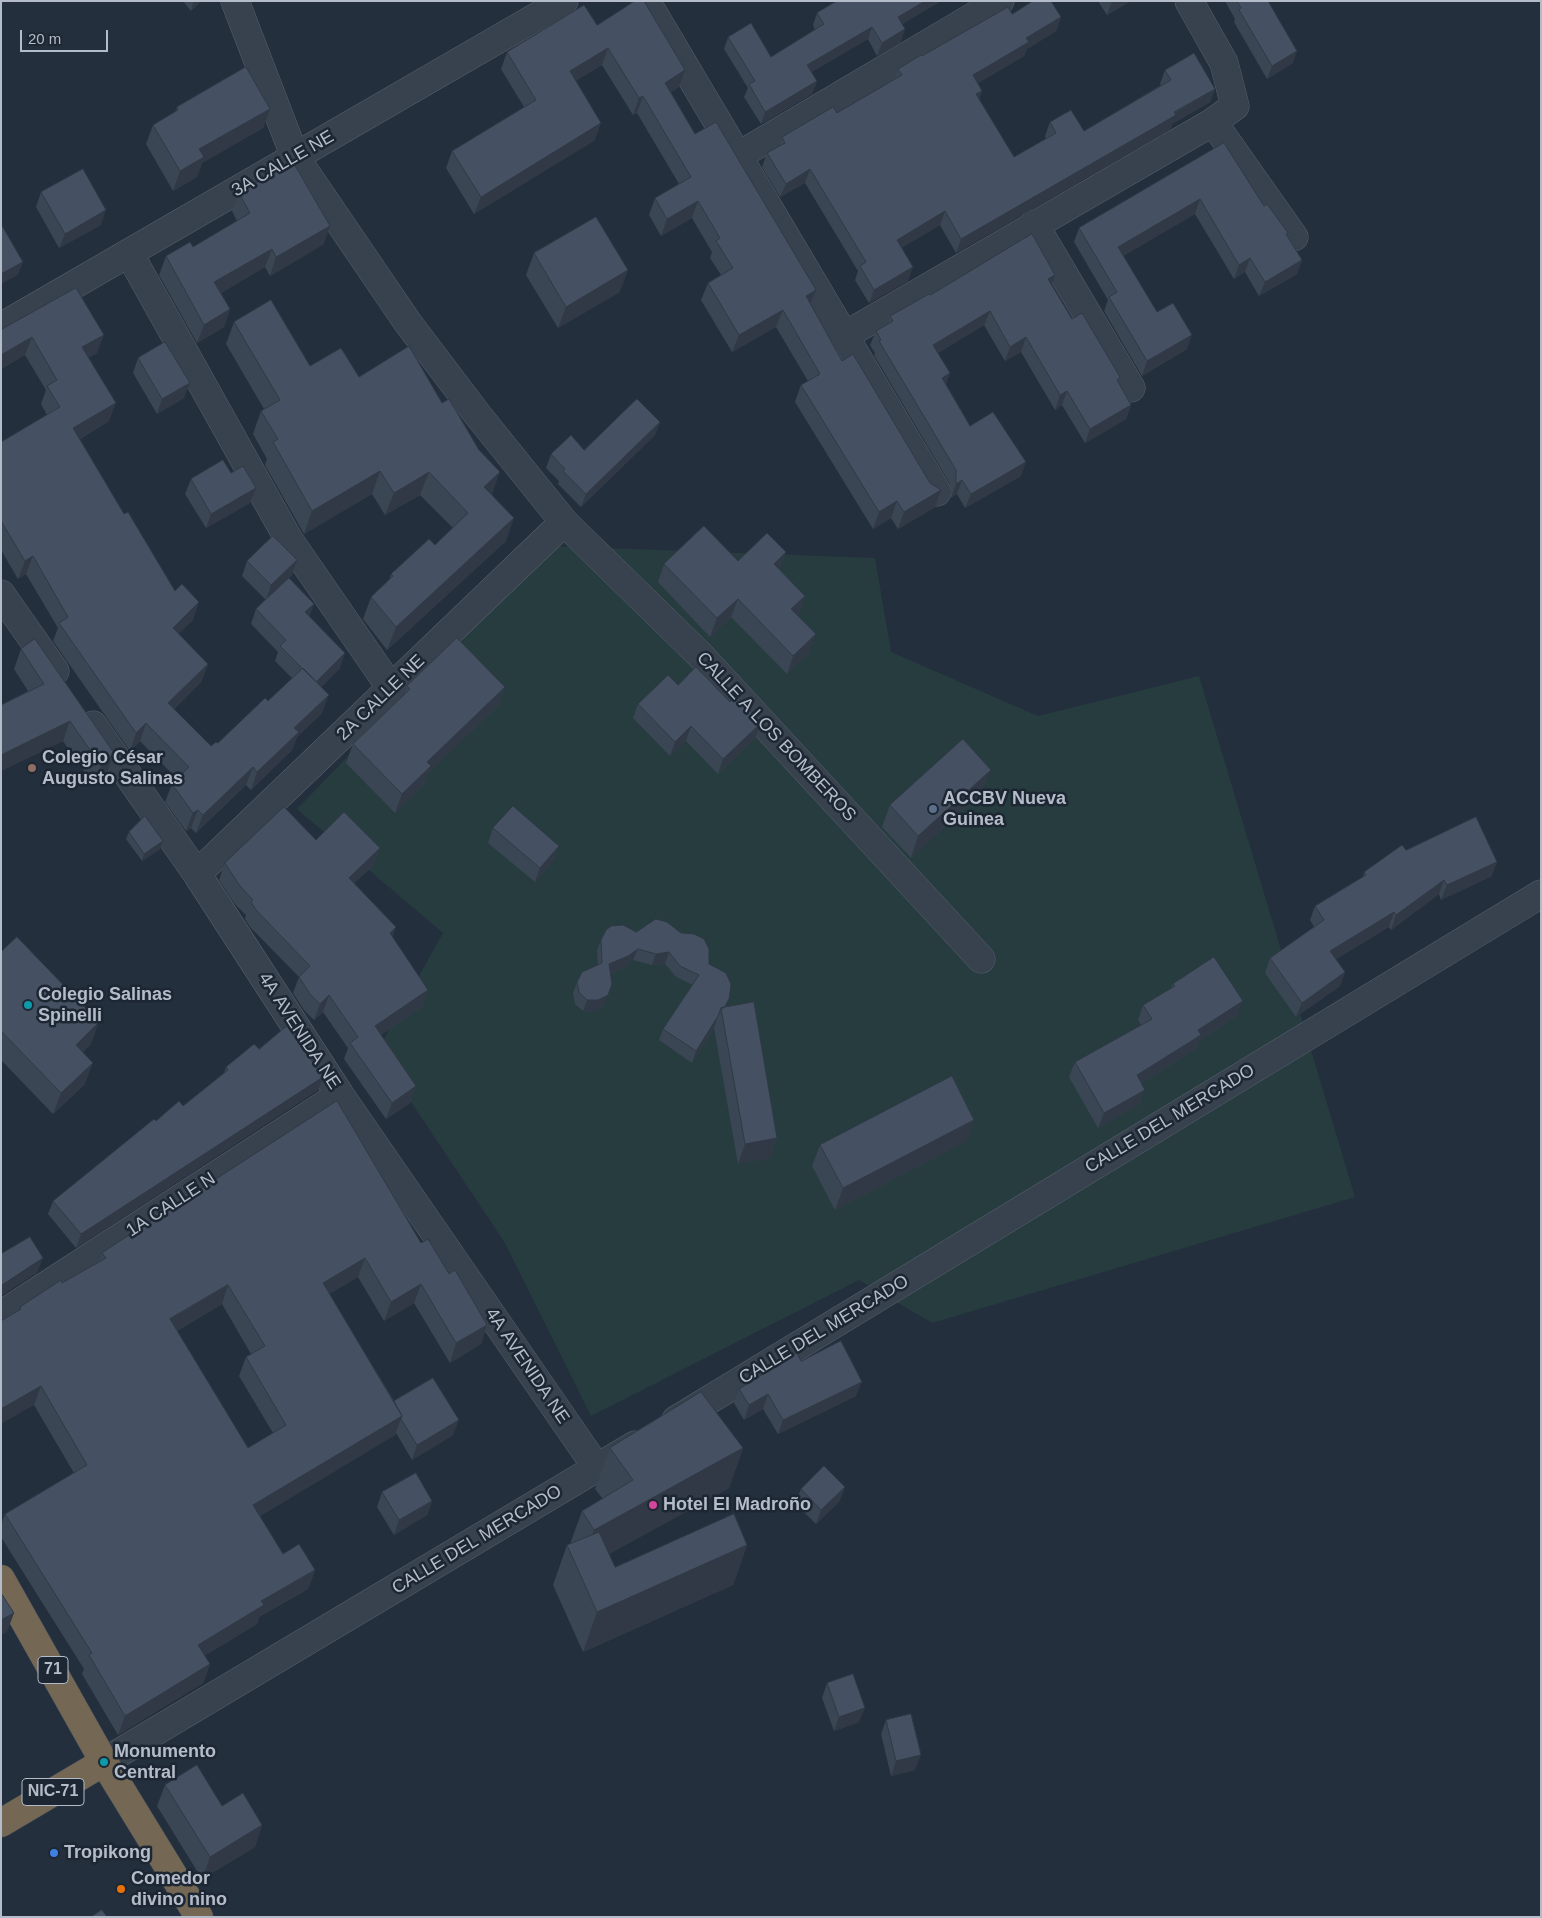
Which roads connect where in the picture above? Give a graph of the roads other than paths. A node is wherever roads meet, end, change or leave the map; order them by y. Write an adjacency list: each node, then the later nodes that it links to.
1 (235, 1): 8 (street, CALLE A LOS BOMBEROS)
2 (564, 1): 8 (street, 3A CALLE NE)
3 (646, 1): 7 (street)
4 (1000, 1): 7 (street)
5 (1189, 1): 6 (street)
6 (1212, 122): 9 (street); 10 (street)
7 (738, 156): 13 (street)
8 (295, 157): 11 (street, 3A CALLE NE); 16 (street, CALLE A LOS BOMBEROS)
9 (1034, 224): 13 (street); 14 (street)
10 (1294, 237)
11 (129, 253): 12 (street, 3A CALLE NE); 18 (street)
12 (1, 327)
13 (844, 336): 15 (street)
14 (1131, 388)
15 (936, 492)
16 (564, 522): 18 (street, 2A CALLE NE); 21 (street, CALLE A LOS BOMBEROS)
17 (1, 594): 19 (street, 4A AVENIDA NE)
18 (391, 688): 19 (street, 2A CALLE NE)
19 (197, 874): 22 (street, 4A AVENIDA NE)
20 (1541, 894): 24 (street, CALLE DEL MERCADO)
21 (981, 959)
22 (340, 1095): 23 (street, 1A CALLE N); 24 (street, 4A AVENIDA NE)
23 (1, 1315)
24 (597, 1468): 26 (street, CALLE DEL MERCADO)
25 (1, 1579): 26 (highway, 71)
26 (104, 1762): 27 (highway, NIC-71); 28 (highway, NIC-71)
27 (1, 1823)
28 (199, 1917)

